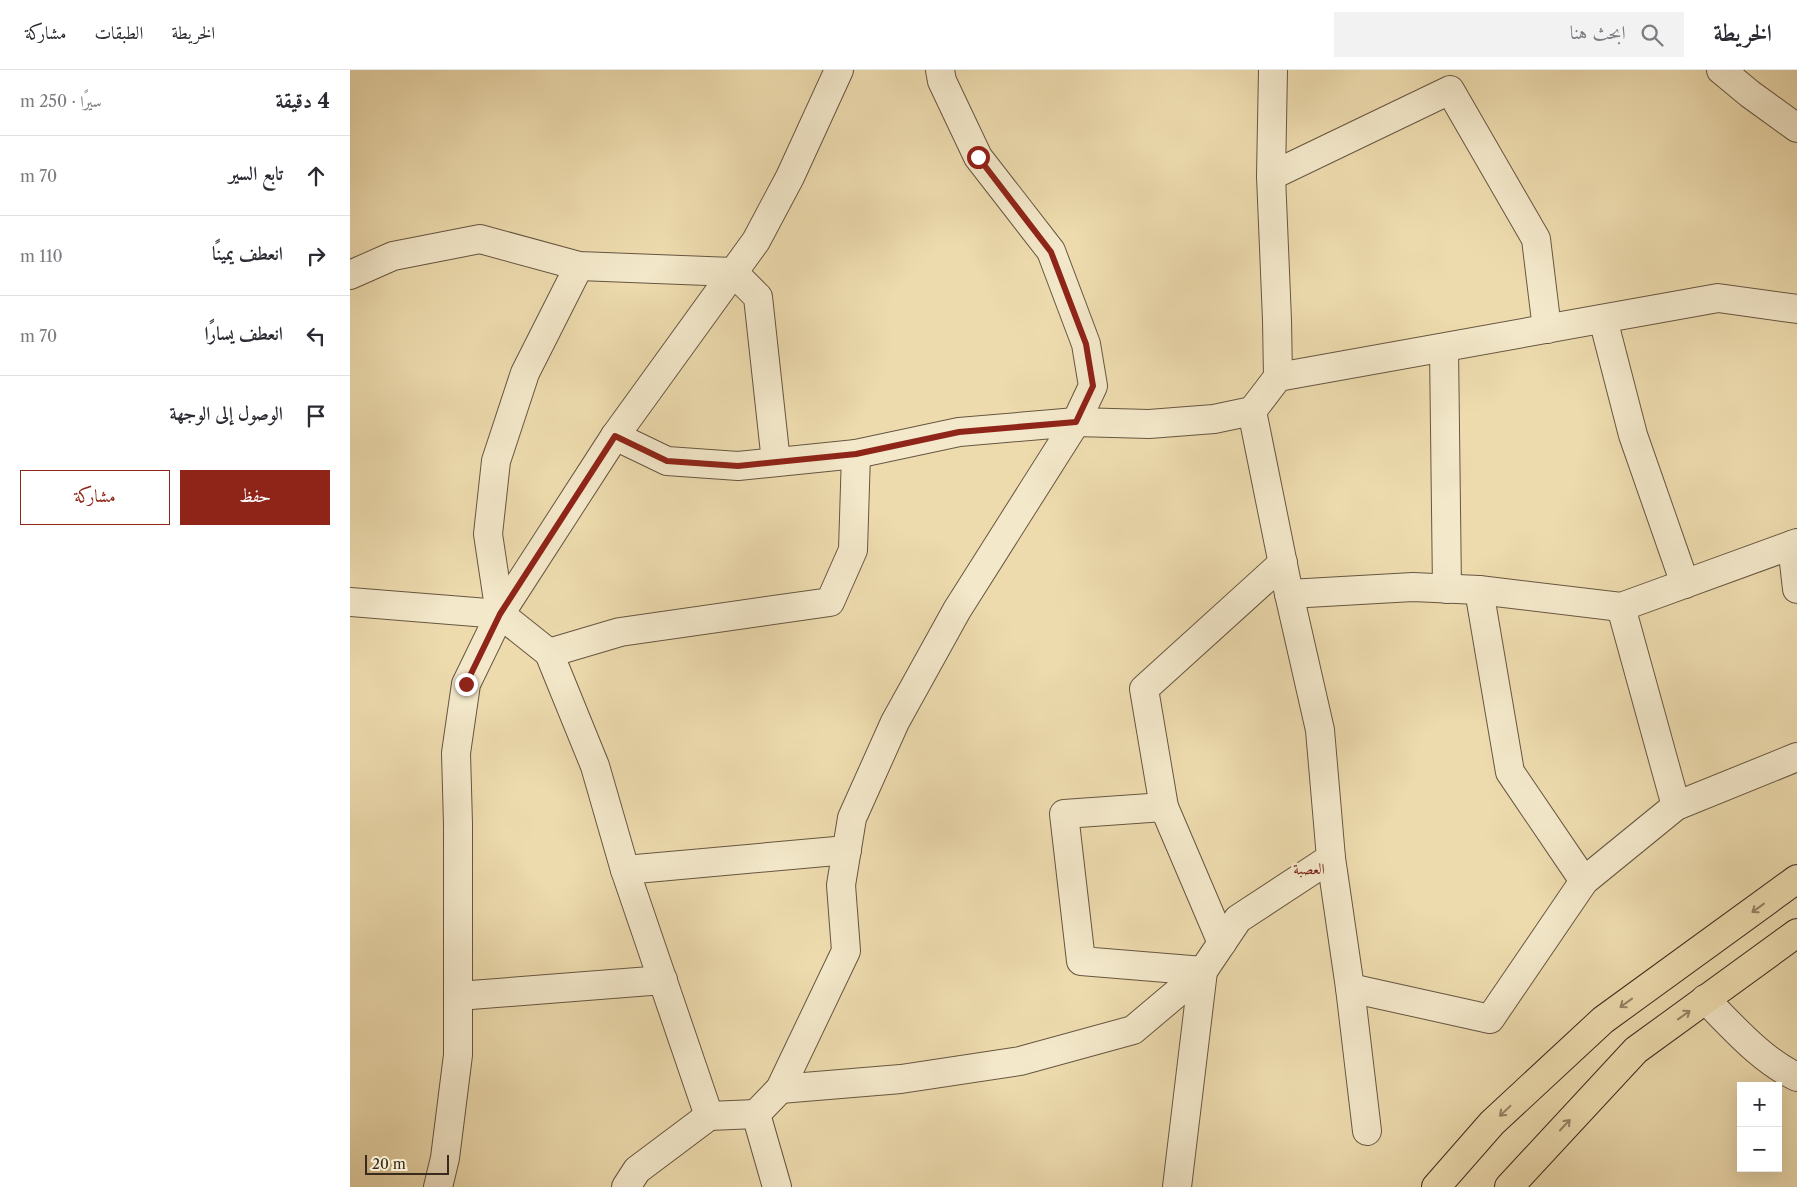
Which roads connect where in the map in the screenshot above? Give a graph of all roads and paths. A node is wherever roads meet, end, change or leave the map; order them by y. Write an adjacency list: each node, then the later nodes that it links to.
1 (839, 70): 8 (street)
2 (940, 70): 16 (street)
3 (1273, 70): 6 (street)
4 (1721, 70): 5 (street)
5 (1797, 128)
6 (1271, 176): 12 (street); 14 (street)
7 (578, 266): 8 (street); 9 (street); 29 (street)
8 (733, 272): 17 (street); 19 (street)
9 (350, 275)
10 (1797, 309): 11 (street)
11 (1604, 319): 12 (street); 22 (street)
12 (1547, 329): 13 (street)
13 (1444, 348): 14 (street); 23 (street)
14 (1278, 377): 15 (street)
15 (1252, 411): 16 (street); 21 (street)
16 (1076, 422): 18 (street); 34 (street)
17 (615, 436): 19 (street); 29 (street)
18 (856, 454): 19 (street); 30 (street)
19 (776, 462)
20 (1794, 544): 22 (street); 24 (street)
21 (1283, 563): 26 (street); 33 (street)
22 (1685, 584): 28 (street)
23 (1447, 589): 25 (street); 26 (street)
24 (1797, 589)
25 (1479, 590): 28 (street); 38 (street)
26 (1289, 594): 35 (street)
27 (350, 602): 29 (street)
28 (1621, 607): 32 (street)
29 (500, 614): 30 (street); 44 (street)
30 (549, 653): 36 (street)
31 (1797, 757): 32 (street)
32 (1676, 806): 38 (street)
33 (1164, 807): 40 (street); 41 (street)
34 (847, 850): 36 (street); 49 (street)
35 (1331, 858): 40 (street); 43 (street)
36 (625, 870): 42 (street)
37 (1797, 879): 46 (main road, one-way to 46)
38 (1584, 881): 43 (street)
39 (1797, 933): 45 (main road)
40 (1222, 943): 41 (street)
41 (1203, 971): 49 (street); 56 (street)
42 (663, 980): 44 (street); 51 (street)
43 (1350, 988): 52 (street)
44 (458, 996): 53 (street)
45 (1705, 1000): 47 (main road, one-way to 45); 48 (street)
46 (1603, 1020): 47 (main road); 57 (main road, one-way to 57)
47 (1636, 1050): 58 (main road, one-way to 47)
48 (1797, 1077)
49 (780, 1089): 50 (street)
50 (756, 1114): 51 (street); 55 (street)
51 (709, 1116): 54 (street)
52 (1367, 1131)
53 (438, 1187)
54 (626, 1187)
55 (778, 1187)
56 (1177, 1187)
57 (1436, 1187)
58 (1509, 1187)

